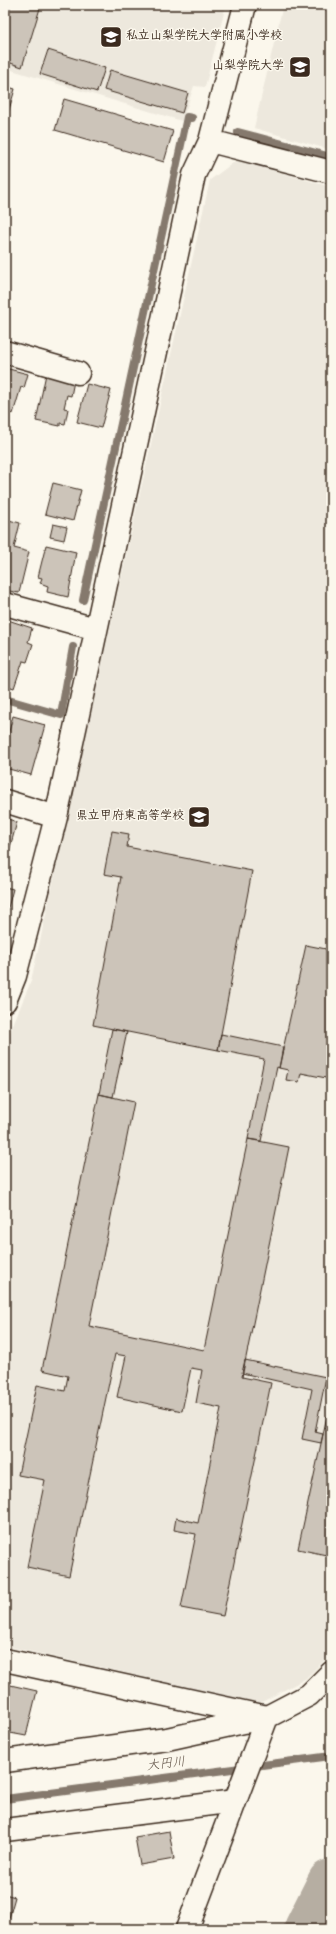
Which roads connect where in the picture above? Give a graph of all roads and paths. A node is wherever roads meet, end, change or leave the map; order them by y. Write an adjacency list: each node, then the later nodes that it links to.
1 (245, 5): 2 (street)
2 (210, 141): 3 (street); 7 (street)
3 (331, 172)
4 (5, 352): 5 (street)
5 (78, 373)
6 (5, 604): 7 (street)
7 (96, 629): 9 (street)
8 (5, 801): 9 (street)
9 (56, 817): 10 (street)
10 (7, 990)
11 (5, 1660): 13 (street)
12 (331, 1673): 13 (street)
13 (267, 1717): 14 (street); 15 (street)
14 (5, 1761)
15 (238, 1794): 16 (street); 17 (street)
16 (5, 1830)
17 (187, 1929)

